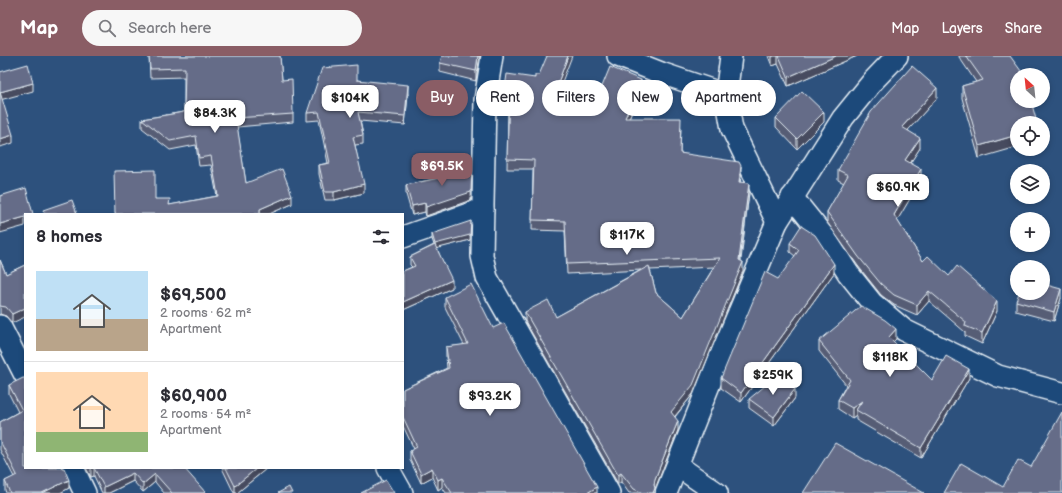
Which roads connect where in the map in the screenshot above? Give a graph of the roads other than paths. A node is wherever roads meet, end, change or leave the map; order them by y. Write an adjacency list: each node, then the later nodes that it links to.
1 (492, 56): 9 (street)
2 (618, 56): 5 (street)
3 (731, 56): 6 (street)
4 (897, 56): 8 (street)
5 (682, 80)
6 (728, 80)
7 (730, 116): 10 (street)
8 (792, 197): 10 (street); 14 (street)
9 (483, 209): 11 (street); 20 (street)
10 (777, 222): 15 (street)
11 (404, 237)
12 (0, 326): 13 (street)
13 (24, 373)
14 (1062, 393)
15 (678, 466): 21 (street); 22 (street)
16 (73, 469): 18 (street)
17 (389, 469): 19 (street)
18 (85, 493)
19 (402, 493)
20 (609, 493)
21 (666, 493)
22 (716, 493)

